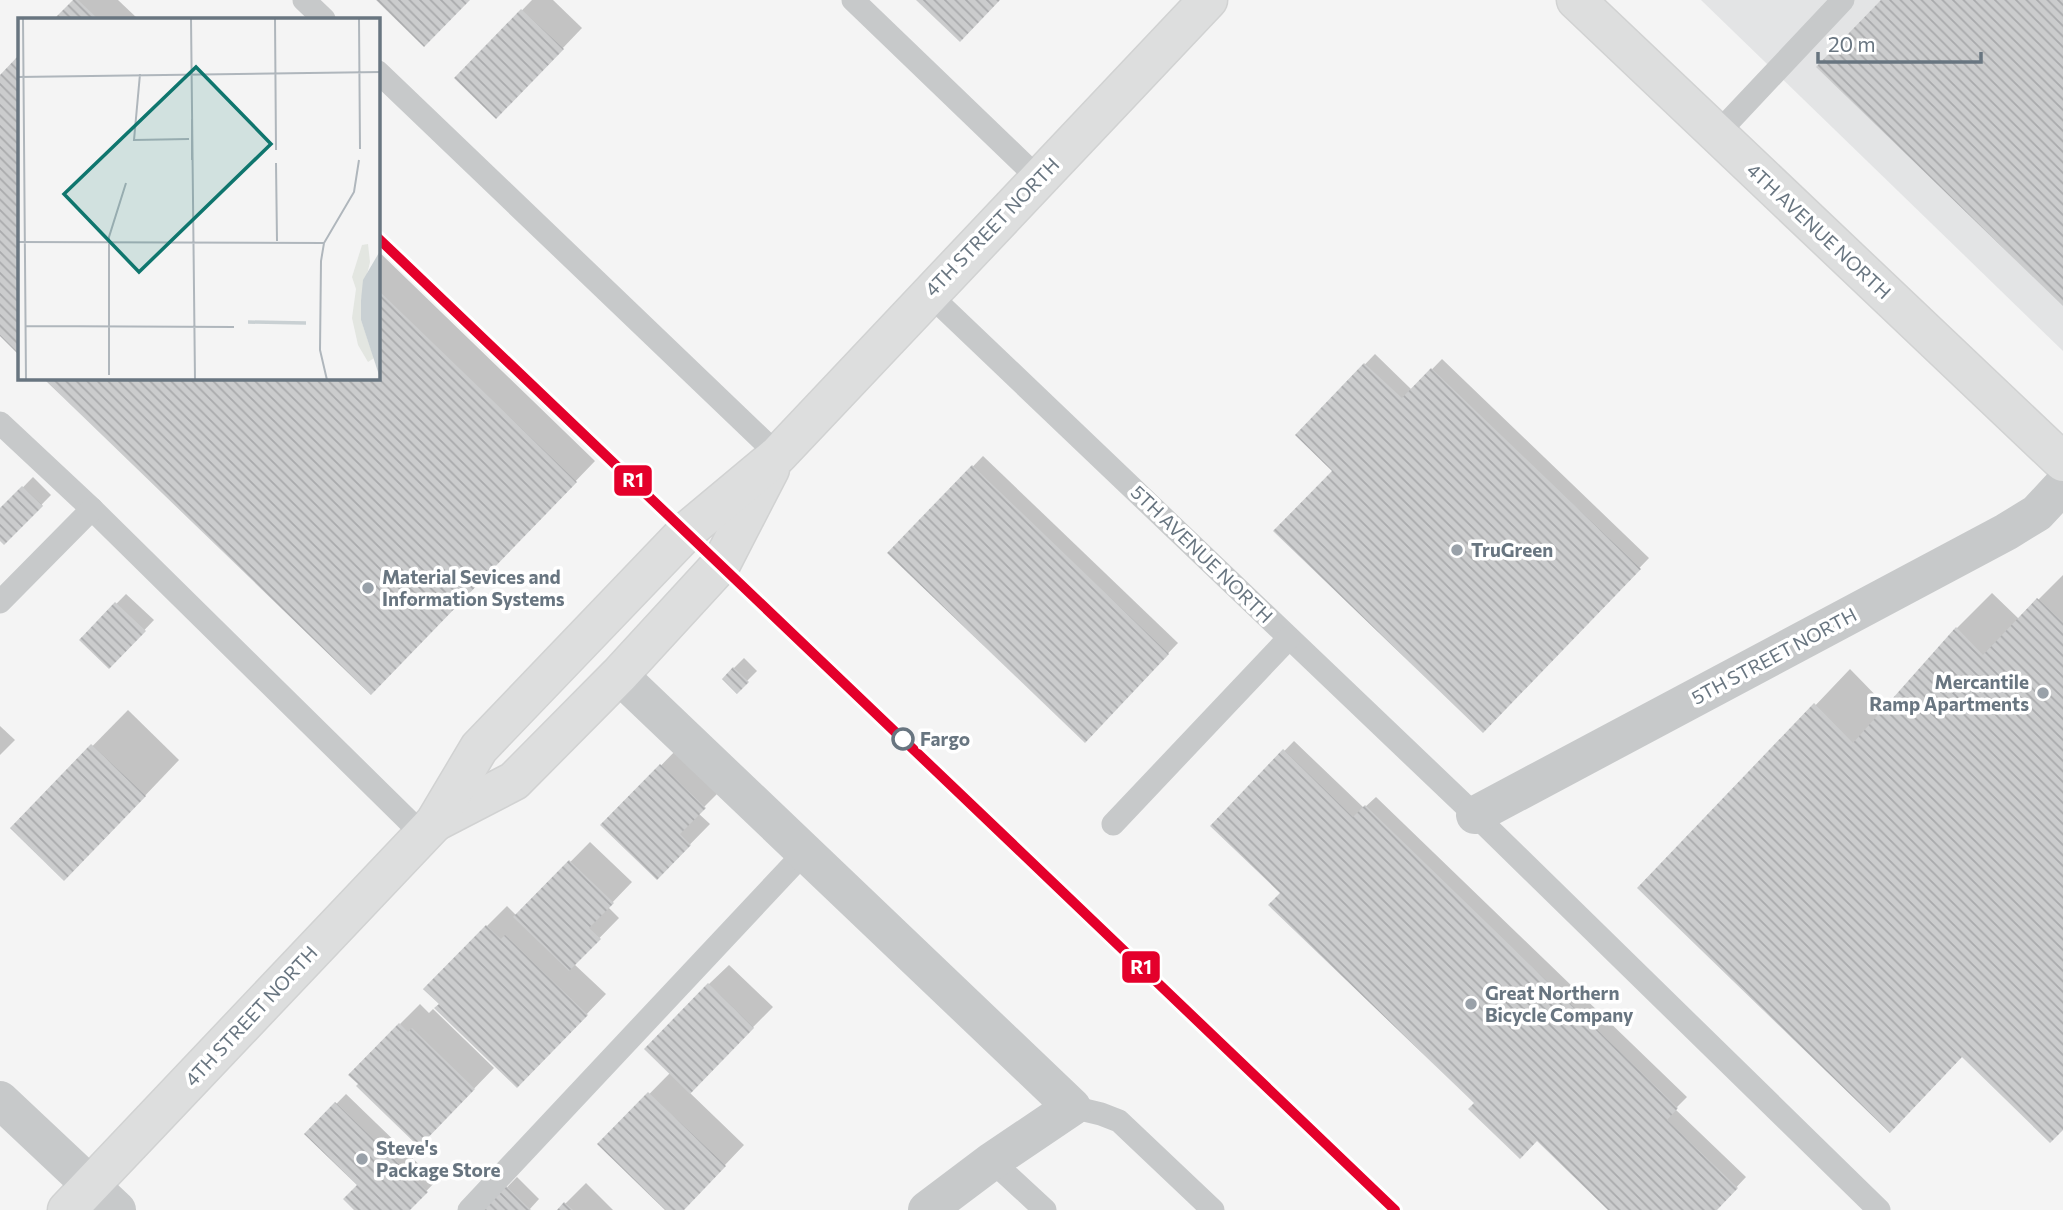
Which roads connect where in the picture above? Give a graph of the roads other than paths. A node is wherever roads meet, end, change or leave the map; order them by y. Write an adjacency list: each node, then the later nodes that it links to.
1 (304, 0): 6 (lane)
2 (853, 0): 9 (lane)
3 (1208, 0): 9 (street, 4TH STREET NORTH)
4 (1576, 0): 8 (street, 4TH AVENUE NORTH)
5 (1843, 0): 8 (lane)
6 (323, 18)
7 (380, 74): 12 (lane)
8 (1717, 134): 13 (street, 4TH AVENUE NORTH)
9 (1038, 178): 10 (street, 4TH STREET NORTH)
10 (929, 294): 12 (street, 4TH STREET NORTH); 17 (lane, 5TH AVENUE NORTH)
11 (0, 423): 15 (lane)
12 (778, 455): 18 (street, 4TH STREET NORTH); 21 (street, 4TH STREET NORTH)
13 (2063, 462)
14 (2063, 485): 19 (street, 5TH STREET NORTH)
15 (92, 509): 16 (lane); 21 (lane)
16 (0, 602)
17 (1289, 638): 19 (lane, 5TH AVENUE NORTH); 20 (lane)
18 (619, 674): 21 (street, 4TH STREET NORTH); 22 (street)
19 (1475, 815): 31 (lane, 5TH AVENUE NORTH)
20 (1114, 824)
21 (429, 828): 26 (street, 4TH STREET NORTH)
22 (805, 852): 24 (street); 27 (lane)
23 (0, 1100): 26 (street)
24 (1072, 1107): 25 (street); 30 (lane)
25 (992, 1161): 28 (street); 29 (lane)
26 (91, 1201)
27 (469, 1210)
28 (927, 1210)
29 (1045, 1210)
30 (1213, 1210)
31 (1879, 1210)

